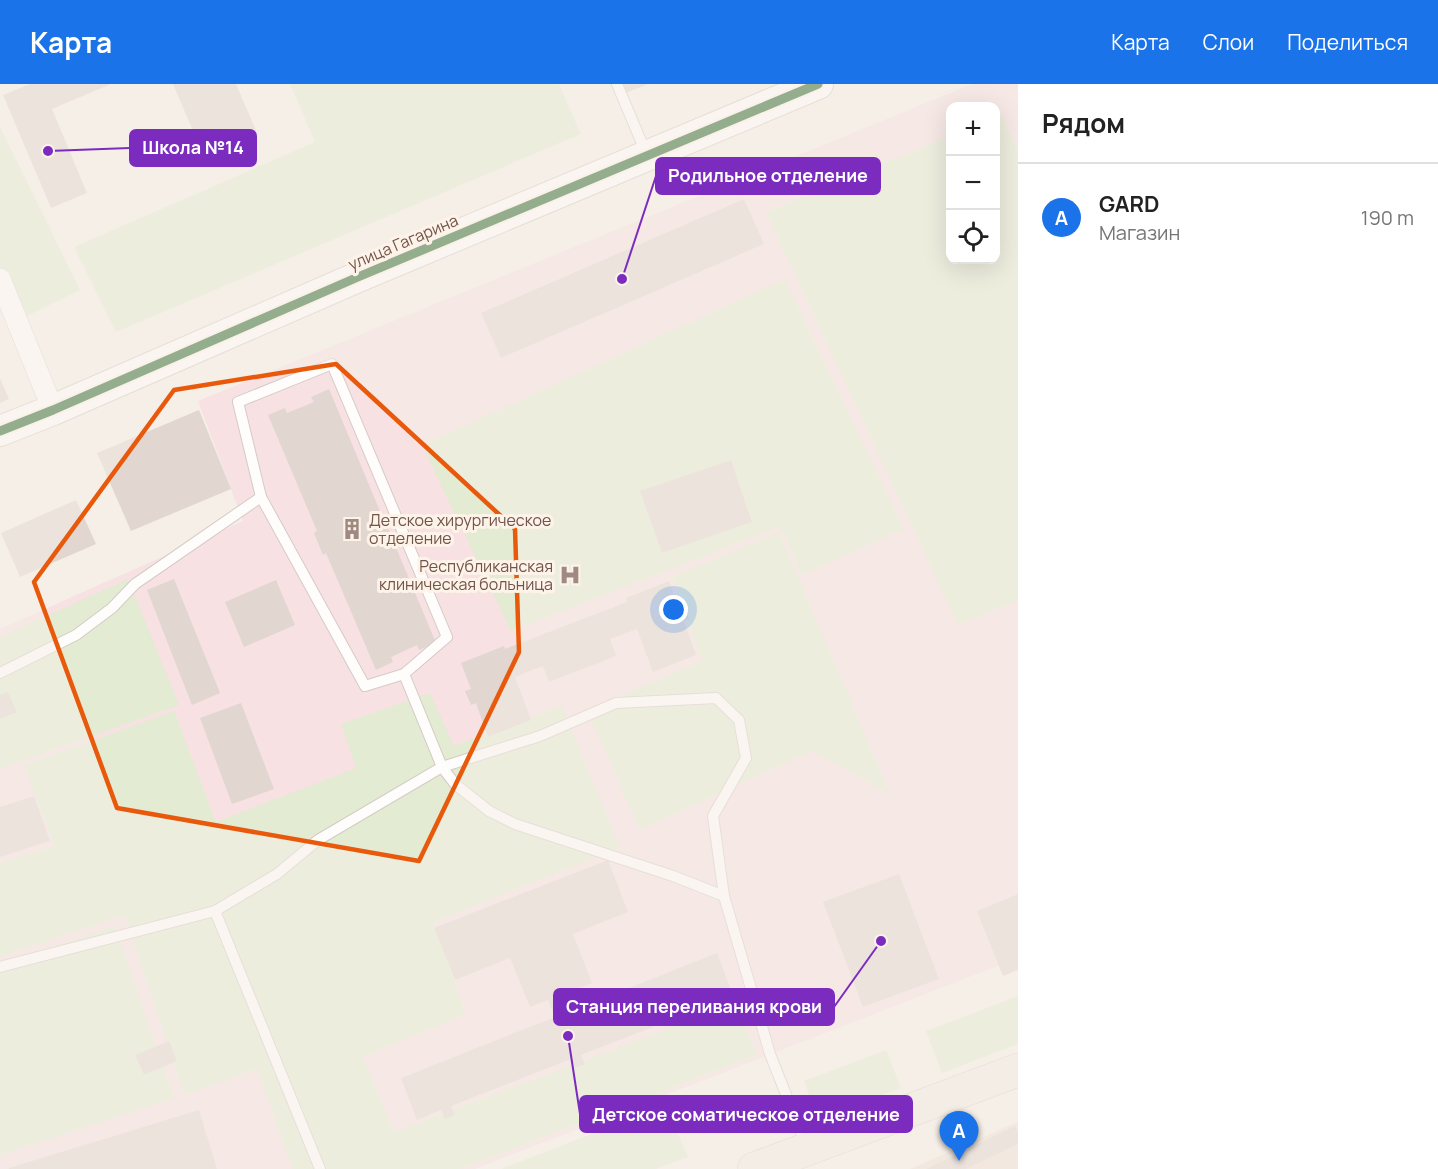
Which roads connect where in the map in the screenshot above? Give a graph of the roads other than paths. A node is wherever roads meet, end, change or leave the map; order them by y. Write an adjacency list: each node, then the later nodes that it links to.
1 (617, 84): 3 (lane)
2 (818, 84): 3 (street, улица Гагарина)
3 (647, 156): 5 (street, улица Гагарина)
4 (0, 279): 5 (street)
5 (53, 410): 6 (street, улица Гагарина)
6 (0, 431)
7 (261, 497): 8 (lane); 9 (lane); 9 (lane)
8 (0, 673)
9 (404, 674): 10 (lane)
10 (442, 767): 11 (lane); 11 (lane); 12 (lane)
11 (723, 896): 15 (lane)
12 (215, 911): 13 (lane); 16 (lane)
13 (0, 967)
14 (1018, 1070): 15 (main road)
15 (807, 1148): 17 (main road)
16 (320, 1169)
17 (754, 1169)

